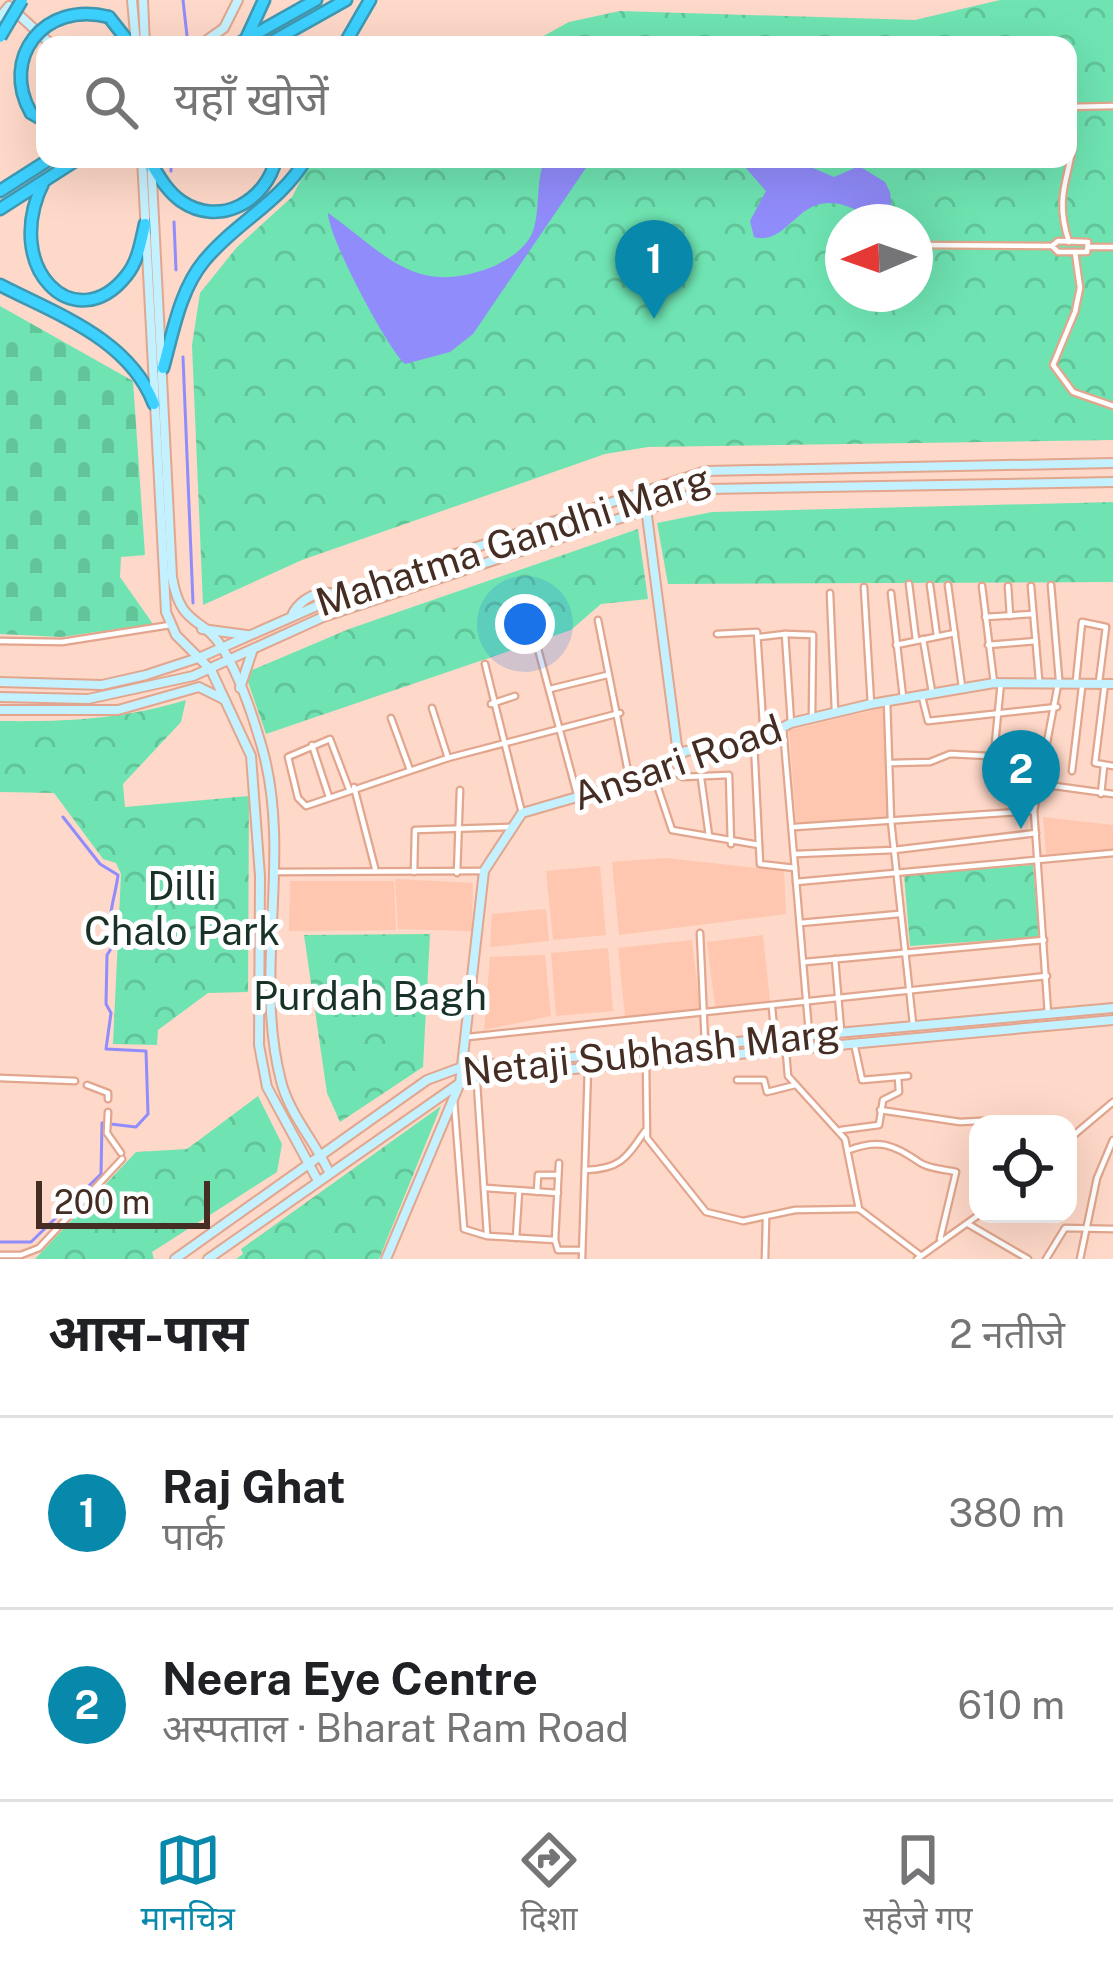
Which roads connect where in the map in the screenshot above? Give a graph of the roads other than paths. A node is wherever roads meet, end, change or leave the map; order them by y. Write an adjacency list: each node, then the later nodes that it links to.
1 (22, 0): 21 (highway, bridge)
2 (132, 0): 14 (main road)
3 (143, 0): 15 (main road)
4 (238, 0): 16 (main road)
5 (264, 0): 17 (highway)
6 (316, 0): 18 (highway)
7 (346, 0): 19 (highway)
8 (370, 0): 20 (highway)
9 (56, 5): 13 (highway, bridge)
10 (40, 10): 24 (highway)
11 (0, 17): 12 (main road)
12 (42, 36)
13 (125, 36)
14 (133, 36)
15 (145, 36)
16 (213, 36)
17 (244, 36)
18 (252, 36)
19 (282, 36)
20 (349, 36)
21 (0, 37)
22 (1113, 106): 23 (street)
23 (1077, 108)
24 (36, 116)
25 (36, 168): 34 (highway)
26 (64, 168): 33 (highway)
27 (148, 168): 36 (main road)
28 (149, 168): 44 (main road)
29 (154, 168): 30 (highway)
30 (271, 168)
31 (300, 168): 44 (highway)
32 (1067, 168): 37 (street)
33 (44, 181): 35 (highway); 36 (highway)
34 (0, 191)
35 (0, 209)
36 (146, 224): 44 (main road)
37 (1069, 242): 39 (street); 40 (street)
38 (933, 245): 39 (street)
39 (1052, 247): 42 (street)
40 (1088, 247): 41 (street); 42 (street)
41 (1113, 247)
42 (1075, 252): 46 (street)
43 (0, 284): 45 (highway)
44 (157, 369): 45 (main road); 65 (main road)
45 (154, 404): 64 (main road)
46 (1113, 406)
47 (1113, 464): 69 (main road, Mahatma Gandhi Marg)
48 (1113, 482): 49 (main road, Mahatma Gandhi Marg)
49 (646, 508): 79 (main road, Mahatma Gandhi Marg); 120 (main road)
50 (909, 584): 72 (street)
51 (931, 585): 70 (street)
52 (948, 585): 66 (street)
53 (982, 586): 62 (street)
54 (1008, 586): 61 (street)
55 (1031, 586): 60 (street)
56 (1051, 586): 87 (street)
57 (864, 587): 106 (street)
58 (830, 593): 110 (street)
59 (891, 593): 75 (street)
60 (1033, 614): 61 (street); 74 (street)
61 (1010, 616): 62 (street)
62 (985, 617): 76 (street)
63 (598, 620): 84 (street)
64 (170, 625): 73 (street); 80 (main road)
65 (201, 629): 69 (main road); 77 (main road)
66 (955, 633): 70 (street); 95 (street)
67 (717, 634): 71 (street)
68 (785, 634): 71 (street); 114 (street); 115 (street)
69 (249, 635): 77 (main road, Mahatma Gandhi Marg)
70 (937, 636): 72 (street)
71 (758, 638): 117 (street)
72 (919, 639): 75 (street); 98 (street)
73 (0, 640)
74 (1036, 641): 76 (street); 86 (street)
75 (896, 645): 101 (street)
76 (988, 645): 90 (street)
77 (223, 648): 80 (main road, Mahatma Gandhi Marg); 81 (main road)
78 (538, 649): 96 (street)
79 (253, 651): 81 (main road, Mahatma Gandhi Marg); 97 (main road)
80 (201, 657): 83 (main road); 89 (main road, Mahatma Gandhi Marg)
81 (229, 662): 83 (main road, Mahatma Gandhi Marg); 97 (main road)
82 (485, 664): 105 (street)
83 (211, 670): 85 (main road, Mahatma Gandhi Marg); 93 (main road)
84 (607, 674): 96 (street); 111 (street)
85 (193, 676): 92 (main road, Mahatma Gandhi Marg); 93 (main road)
86 (1040, 680): 87 (main road, Ansari Road); 90 (main road, Ansari Road)
87 (1059, 680): 88 (main road, Ansari Road); 107 (street)
88 (1079, 681): 91 (main road, Ansari Road); 91 (street); 129 (street)
89 (0, 682)
90 (997, 682): 95 (main road, Ansari Road); 112 (street)
91 (1106, 683): 126 (street)
92 (155, 686): 100 (main road, Mahatma Gandhi Marg); 102 (main road)
93 (218, 686): 94 (main road); 103 (main road)
94 (203, 687): 102 (main road); 103 (main road)
95 (962, 687): 98 (main road, Ansari Road)
96 (550, 689): 116 (street)
97 (239, 690): 156 (main road)
98 (927, 693): 101 (main road, Ansari Road); 112 (street)
99 (515, 696): 105 (street)
100 (0, 697)
101 (903, 697): 104 (main road, Ansari Road)
102 (159, 700): 109 (main road)
103 (226, 700): 211 (main road)
104 (887, 701): 106 (main road, Ansari Road); 124 (street)
105 (491, 704): 118 (street)
106 (871, 704): 110 (main road, Ansari Road)
107 (1058, 707): 112 (street); 123 (street)
108 (433, 708): 122 (street)
109 (0, 710)
110 (836, 711): 114 (main road, Ansari Road)
111 (620, 713): 116 (street); 132 (street)
112 (999, 713): 121 (street)
113 (392, 718): 128 (street)
114 (812, 718): 115 (main road, Ansari Road)
115 (788, 726): 117 (main road, Ansari Road); 144 (street)
116 (561, 728): 118 (street); 139 (street)
117 (759, 740): 120 (main road, Ansari Road); 149 (street)
118 (504, 743): 122 (street); 141 (street)
119 (312, 745): 134 (street); 138 (street); 138 (street)
120 (678, 754): 125 (main road, Ansari Road)
121 (994, 756): 123 (street); 124 (street)
122 (448, 758): 128 (street)
123 (1045, 758): 133 (street)
124 (892, 763): 142 (street)
125 (662, 765): 130 (main road, Ansari Road); 131 (street)
126 (1104, 766): 127 (street); 136 (street)
127 (1113, 766)
128 (410, 770): 134 (street)
129 (1072, 771)
130 (653, 773): 132 (main road, Ansari Road); 147 (street)
131 (701, 776): 147 (street); 148 (street)
132 (630, 782): 139 (main road, Ansari Road)
133 (1040, 784): 136 (street); 140 (street)
134 (352, 788): 138 (street); 155 (street)
135 (460, 790): 145 (street)
136 (1102, 794): 137 (street)
137 (1113, 794)
138 (329, 797)
139 (578, 798): 141 (main road, Ansari Road)
140 (1034, 812): 142 (street); 146 (street)
141 (522, 813): 143 (main road, Ansari Road)
142 (891, 821): 144 (street); 150 (street)
143 (511, 827): 145 (street); 158 (main road, Ansari Road)
144 (792, 827): 151 (street)
145 (457, 831): 157 (street); 159 (street)
146 (1036, 833): 150 (street); 153 (street)
147 (710, 836): 148 (street)
148 (731, 844): 149 (street)
149 (759, 844): 154 (street)
150 (894, 850): 151 (street); 160 (street)
151 (794, 854): 154 (street)
152 (1113, 854): 153 (street)
153 (1037, 860): 160 (street); 165 (street)
154 (795, 868): 161 (street)
155 (376, 871): 156 (street); 157 (street)
156 (274, 872): 209 (main road)
157 (414, 872): 159 (street)
158 (484, 872): 159 (street); 181 (main road, Ansari Road)
159 (457, 873)
160 (895, 873): 161 (street); 162 (street)
161 (796, 882): 163 (street)
162 (899, 914): 163 (street); 166 (street)
163 (800, 923): 168 (street)
164 (700, 933): 175 (street)
165 (1044, 940): 166 (street); 169 (street)
166 (904, 952): 167 (street); 170 (street)
167 (835, 959): 168 (street); 171 (street)
168 (803, 962): 172 (street)
169 (1047, 976): 170 (street); 176 (street)
170 (908, 990): 171 (street); 178 (street)
171 (838, 997): 172 (street); 179 (street)
172 (806, 1001): 173 (street); 180 (street)
173 (771, 1005): 175 (street); 182 (street)
174 (1113, 1009): 176 (main road, Netaji Subhash Marg)
175 (705, 1012): 181 (street); 184 (street)
176 (1048, 1014): 178 (main road, Netaji Subhash Marg)
177 (1113, 1020): 183 (main road, Netaji Subhash Marg)
178 (913, 1026): 179 (main road, Netaji Subhash Marg)
179 (841, 1032): 180 (main road, Netaji Subhash Marg)
180 (809, 1035): 182 (main road, Netaji Subhash Marg)
181 (467, 1037): 187 (main road, Ansari Road)
182 (775, 1038): 184 (main road, Netaji Subhash Marg)
183 (854, 1043): 185 (main road, Netaji Subhash Marg); 190 (street)
184 (705, 1044): 187 (main road, Netaji Subhash Marg)
185 (786, 1050): 186 (main road, Netaji Subhash Marg); 197 (street)
186 (646, 1062): 188 (main road, Netaji Subhash Marg); 205 (street)
187 (462, 1067): 194 (main road, Ansari Road); 209 (main road, Netaji Subhash Marg)
188 (588, 1067): 194 (main road, Netaji Subhash Marg); 213 (street)
189 (908, 1076): 190 (street)
190 (898, 1077): 201 (street)
191 (0, 1078): 193 (street)
192 (736, 1080): 197 (street)
193 (75, 1081)
194 (460, 1083): 199 (main road, Ansari Road); 212 (main road, Netaji Subhash Marg)
195 (477, 1084): 216 (street)
196 (87, 1085): 198 (street)
197 (795, 1085): 204 (street)
198 (108, 1099)
199 (454, 1100): 225 (street); 235 (main road, Ansari Road)
200 (1113, 1102): 206 (street)
201 (880, 1110): 203 (street); 204 (street)
202 (108, 1115): 230 (street)
203 (969, 1122)
204 (841, 1130): 208 (street)
205 (645, 1131): 213 (street); 221 (street)
206 (1077, 1132)
207 (1113, 1140): 223 (street)
208 (848, 1150): 220 (street); 227 (street)
209 (321, 1157): 211 (main road, Netaji Subhash Marg); 212 (main road)
210 (559, 1162): 214 (street)
211 (308, 1166): 215 (main road); 233 (main road, Netaji Subhash Marg)
212 (328, 1170): 215 (main road, Netaji Subhash Marg)
213 (584, 1170): 229 (street)
214 (558, 1175): 218 (street); 219 (street)
215 (317, 1179): 234 (main road, Netaji Subhash Marg)
216 (486, 1188): 217 (street); 225 (street)
217 (519, 1191): 218 (street); 226 (street)
218 (537, 1192): 219 (street)
219 (558, 1193): 228 (street)
220 (859, 1209): 221 (street); 231 (street)
221 (766, 1219): 237 (street)
222 (968, 1225): 227 (street); 232 (street)
223 (1088, 1228): 224 (street); 239 (street); 240 (street)
224 (1113, 1229)
225 (487, 1236): 226 (street)
226 (517, 1238): 228 (street)
227 (940, 1238): 231 (street)
228 (555, 1240): 229 (street)
229 (582, 1250): 236 (street)
230 (0, 1255)
231 (918, 1257)
232 (1019, 1257): 238 (street)
233 (175, 1259)
234 (209, 1259)
235 (386, 1259)
236 (582, 1259)
237 (765, 1259)
238 (1028, 1259)
239 (1046, 1259)
240 (1080, 1259)

